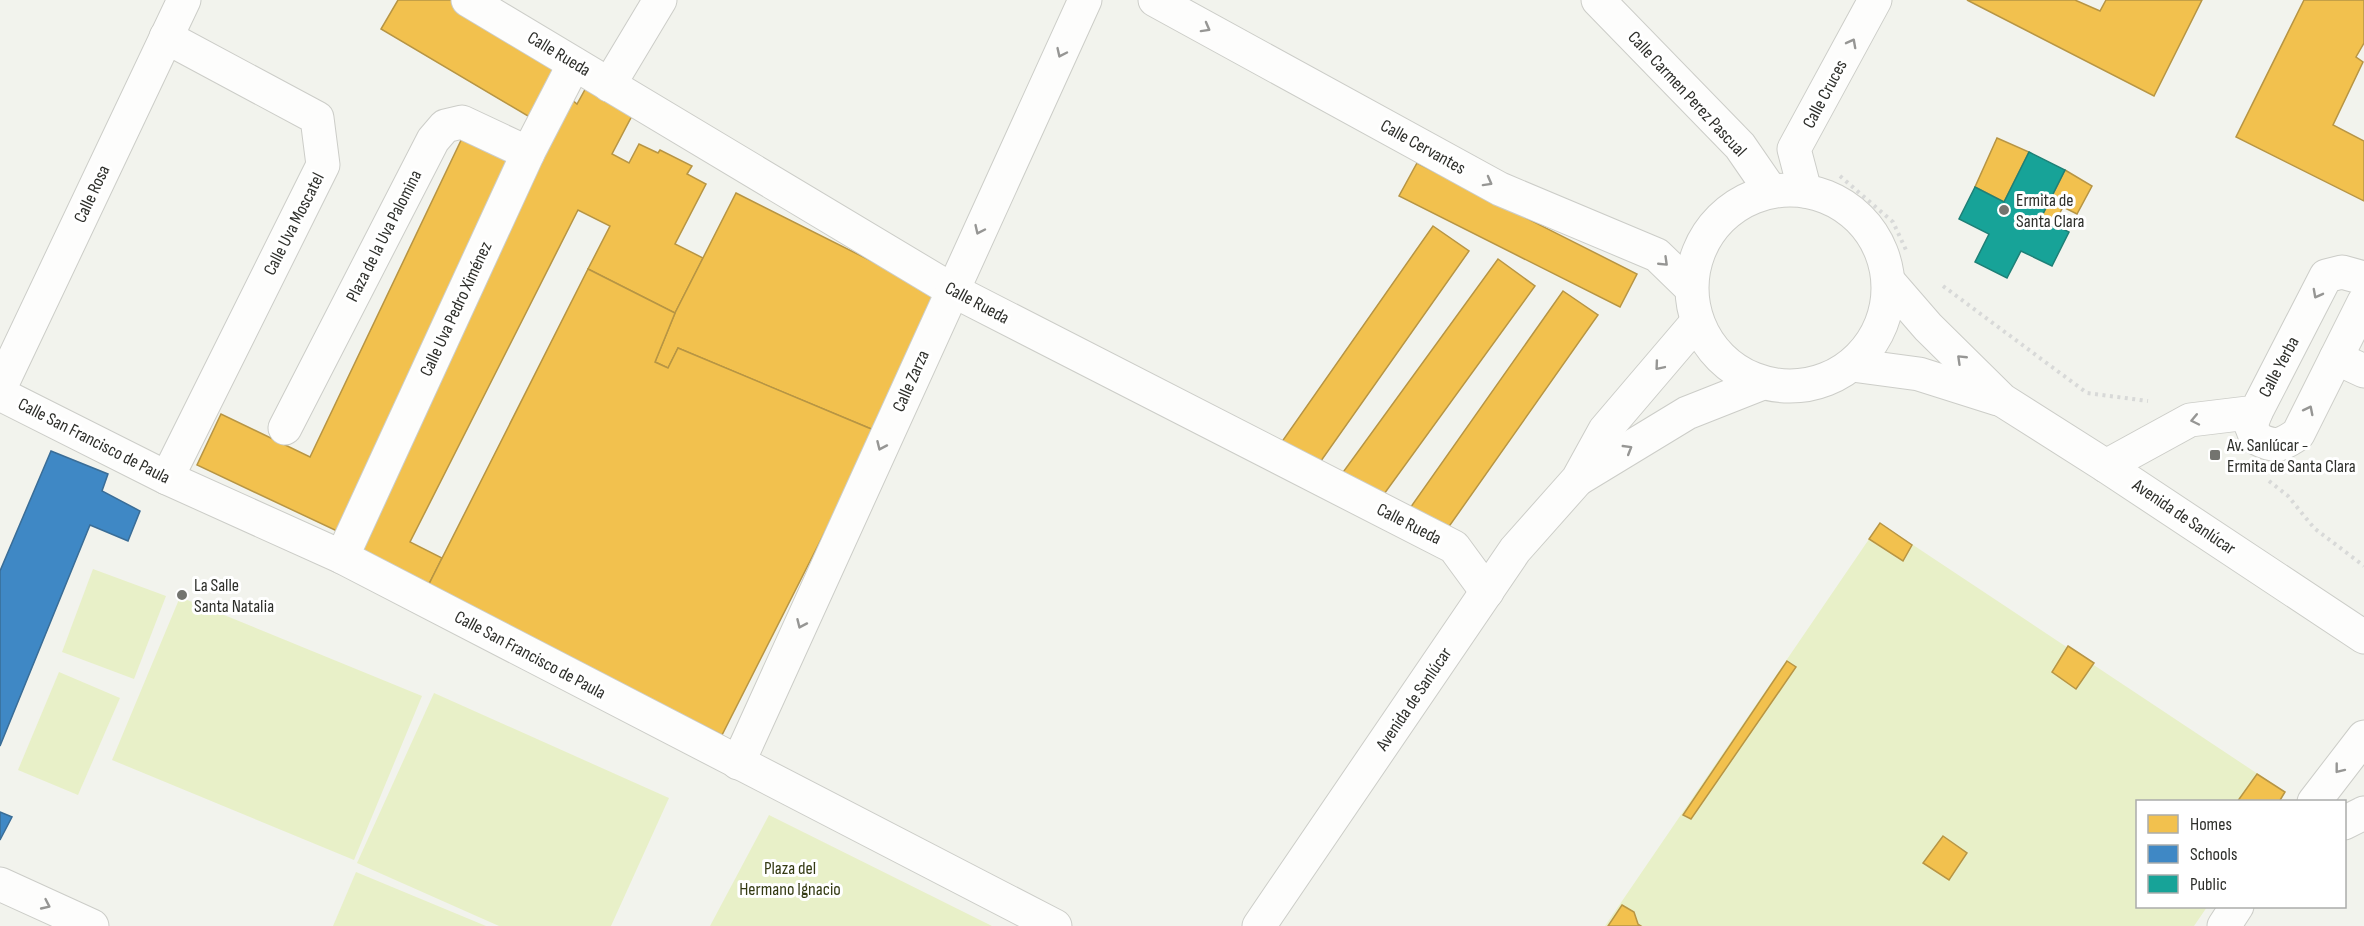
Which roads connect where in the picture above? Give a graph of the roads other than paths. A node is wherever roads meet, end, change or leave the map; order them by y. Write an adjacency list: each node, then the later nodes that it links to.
1 (184, 0): 8 (street, Calle Rosa)
2 (468, 0): 9 (street, Calle Rueda)
3 (660, 0): 10 (street)
4 (1085, 0): 17 (street, Calle Zarza, one-way to 17)
5 (1155, 0): 16 (street, Calle Cervantes, one-way to 16)
6 (1598, 0): 12 (street, Calle Carmen Perez Pascual)
7 (1875, 0): 13 (street, Calle Cruces, one-way to 7)
8 (166, 37): 22 (street, Calle Rosa); 28 (street, Calle Uva Moscatel)
9 (574, 64): 10 (street, Calle Rueda); 11 (street, Calle Uva Pedro Ximénez)
10 (609, 85): 17 (street, Calle Rueda)
11 (528, 153): 26 (street, Plaza de la Uva Palomina); 30 (street, Calle Uva Pedro Ximénez)
12 (1772, 191): 13 (street); 16 (street)
13 (1805, 191): 14 (street)
14 (1889, 282): 19 (street); 24 (street, one-way to 14)
15 (2362, 286): 20 (street); 25 (street, Calle Yerba, one-way to 25)
16 (1691, 288): 18 (street)
17 (952, 290): 31 (street, Calle Rueda); 34 (street, Calle Zarza, one-way to 34)
18 (1697, 322): 21 (street); 29 (street, one-way to 29)
19 (1852, 364): 21 (street); 24 (street)
20 (2350, 365): 25 (street, one-way to 20)
21 (1763, 383): 29 (street, one-way to 21)
22 (0, 388)
23 (0, 394): 28 (street, Calle San Francisco de Paula)
24 (2002, 400): 27 (street, Avenida de Sanlúcar)
25 (2256, 412): 27 (street, Calle Yerba, one-way to 27)
26 (285, 428)
27 (2106, 466): 32 (street, Avenida de Sanlúcar)
28 (167, 478): 30 (street, Calle San Francisco de Paula)
29 (1578, 479): 31 (street, Avenida de Sanlúcar)
30 (342, 557): 34 (street, Calle San Francisco de Paula)
31 (1487, 592): 42 (street, Avenida de Sanlúcar)
32 (2364, 637)
33 (2364, 737): 35 (street, one-way to 35)
34 (738, 763): 41 (street, Calle San Francisco de Paula)
35 (2315, 800)
36 (2364, 813): 37 (street)
37 (2346, 821)
38 (0, 884): 40 (street, one-way to 40)
39 (2236, 908): 43 (street)
40 (92, 926)
41 (1055, 926)
42 (1259, 926)
43 (2224, 926)

